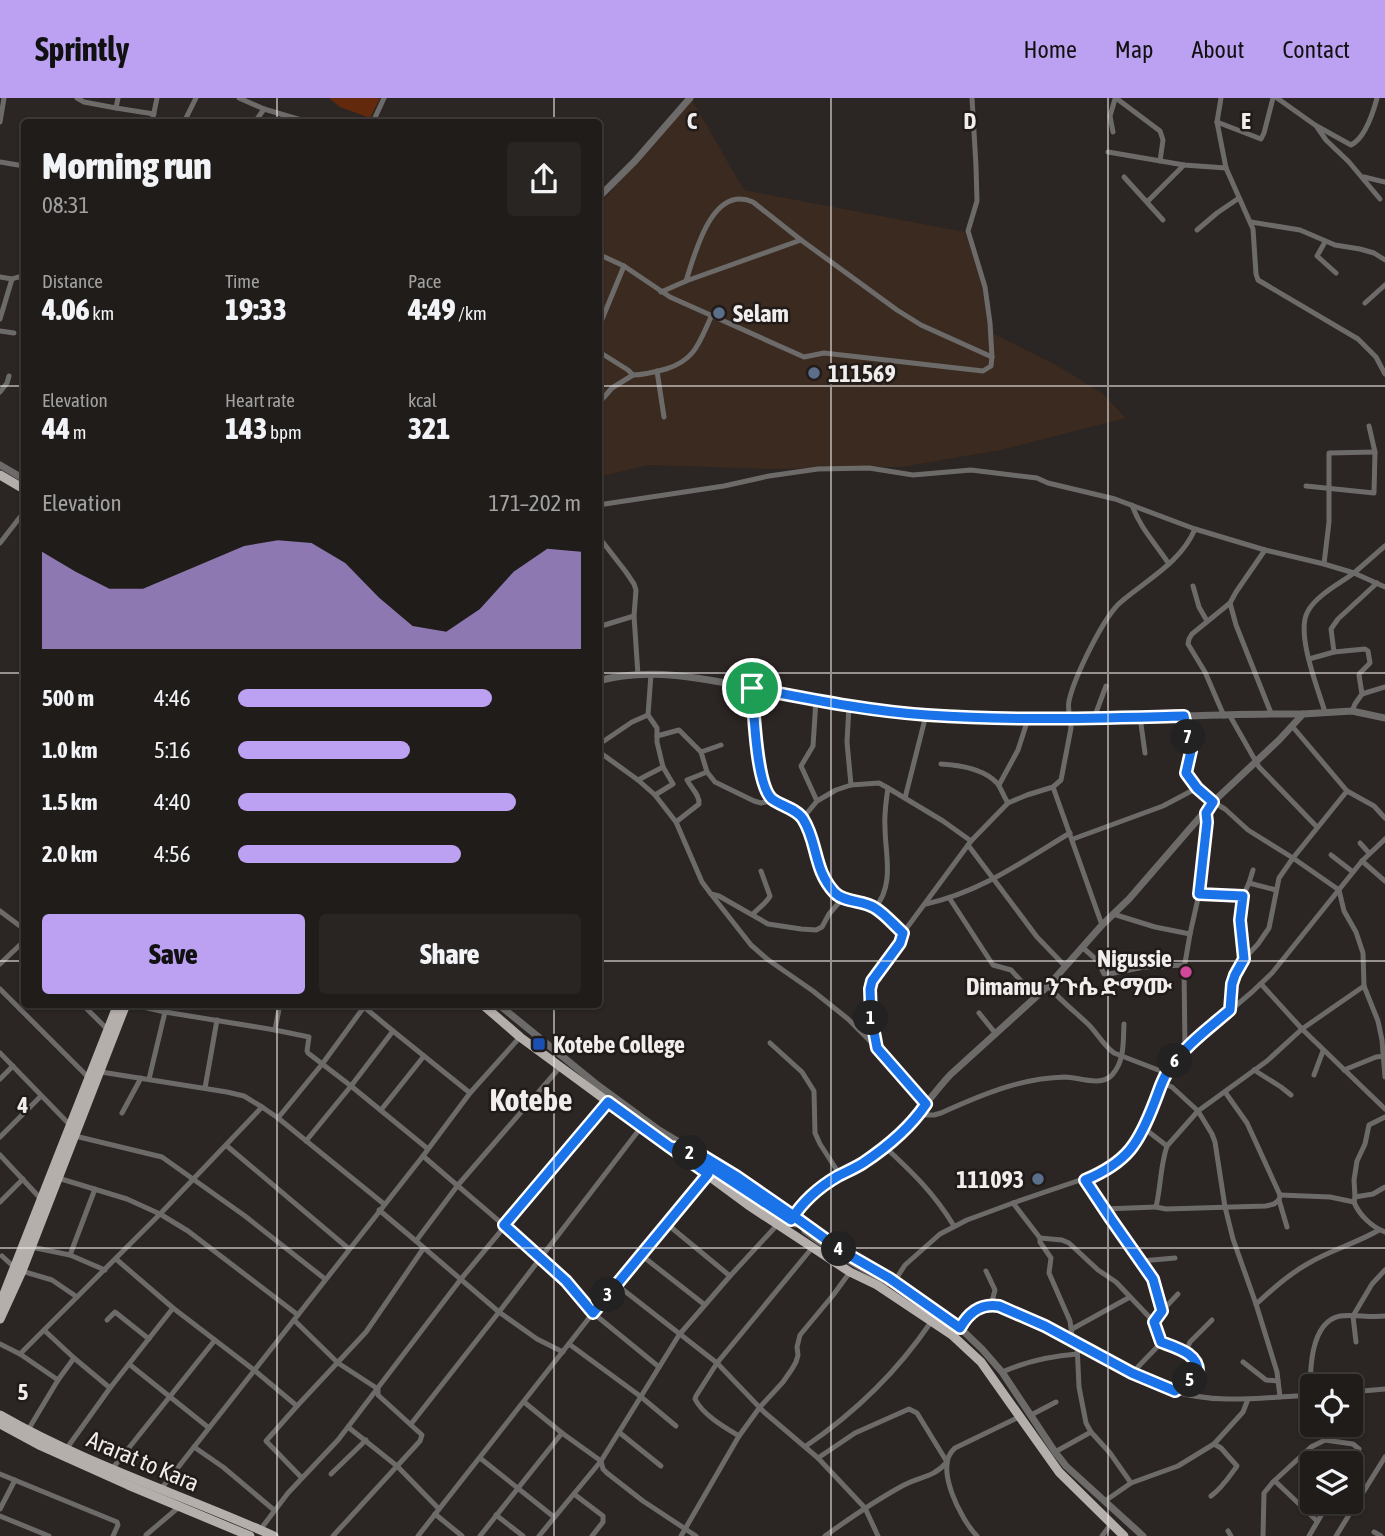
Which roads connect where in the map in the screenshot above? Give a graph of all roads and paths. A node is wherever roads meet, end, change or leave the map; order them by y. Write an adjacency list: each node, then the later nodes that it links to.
1 (4, 98): 17 (street)
2 (118, 98): 14 (street)
3 (157, 98): 16 (street)
4 (196, 98): 19 (street)
5 (239, 98): 15 (street)
6 (384, 98): 22 (street)
7 (690, 98): 36 (street)
8 (972, 98): 62 (street)
9 (1221, 98): 24 (street)
10 (1275, 98): 24 (street); 25 (street)
11 (1377, 98): 25 (street)
12 (78, 99): 14 (street)
13 (1116, 99): 26 (street); 28 (street)
14 (116, 108): 16 (street)
15 (264, 108): 20 (street); 21 (street)
16 (154, 114): 18 (street)
17 (0, 117): 23 (street)
18 (153, 119)
19 (186, 119)
20 (257, 119)
21 (299, 119)
22 (374, 119)
23 (0, 122)
24 (1217, 122): 32 (street)
25 (1315, 125): 34 (street)
26 (1113, 132)
27 (1108, 152): 28 (street)
28 (1160, 161): 30 (street)
29 (0, 162): 31 (street)
30 (1184, 165): 32 (street); 39 (street)
31 (21, 166)
32 (1226, 168): 37 (street)
33 (1124, 177): 39 (street)
34 (1363, 177): 35 (street); 38 (street)
35 (1385, 182)
36 (602, 194)
37 (1240, 198): 41 (street); 42 (street)
38 (1380, 198)
39 (1147, 202): 40 (street)
40 (1163, 220)
41 (1251, 222): 44 (street); 64 (street)
42 (1197, 230)
43 (801, 240): 52 (street); 52 (street); 62 (street)
44 (1325, 242): 46 (street); 48 (street)
45 (602, 256): 47 (street)
46 (1385, 260)
47 (624, 265): 54 (street); 58 (street)
48 (1336, 273)
49 (0, 277): 51 (street)
50 (21, 278): 51 (street)
51 (12, 279): 57 (street)
52 (686, 281): 54 (street)
53 (1385, 285): 55 (street)
54 (662, 292): 56 (street)
55 (1365, 303)
56 (711, 317): 62 (street); 63 (street)
57 (0, 319)
58 (602, 319)
59 (0, 331): 60 (street)
60 (14, 333)
61 (602, 354): 65 (street)
62 (992, 357)
63 (657, 371): 65 (street); 69 (street)
64 (1385, 373)
65 (633, 375): 68 (street)
66 (9, 376): 67 (street)
67 (0, 392)
68 (602, 399)
69 (664, 417)
70 (1369, 426): 71 (street)
71 (1376, 452): 77 (street); 77 (street)
72 (0, 465): 74 (street)
73 (0, 475): 76 (main road)
74 (21, 477)
75 (1306, 485): 77 (street)
76 (21, 487)
77 (1328, 487): 87 (street)
78 (602, 504): 79 (street)
79 (1132, 505): 81 (street); 86 (street)
80 (21, 516): 83 (street)
81 (1195, 529): 85 (street); 86 (street)
82 (602, 542): 93 (street)
83 (0, 543)
84 (1385, 545): 88 (street)
85 (1265, 550): 87 (street); 92 (street)
86 (1169, 564): 119 (street)
87 (1324, 564): 88 (street)
88 (1354, 573): 89 (street); 97 (street)
89 (1377, 583): 91 (street); 96 (street)
90 (1193, 586): 94 (street)
91 (1385, 587)
92 (1230, 603): 94 (street); 109 (street)
93 (634, 616): 95 (street); 99 (street)
94 (1207, 621): 114 (street)
95 (602, 626)
96 (1334, 652): 97 (street); 104 (street)
97 (1309, 659): 108 (street)
98 (651, 674): 99 (street); 103 (street); 111 (street)
99 (638, 675): 100 (street)
100 (602, 679)
101 (1105, 686): 116 (street)
102 (1385, 687): 104 (street)
103 (752, 688): 105 (street); 139 (street)
104 (1362, 694): 107 (street)
105 (816, 700): 106 (street); 141 (street)
106 (849, 706): 112 (street); 132 (street)
107 (1352, 711): 108 (street); 118 (street)
108 (1325, 712): 110 (street)
109 (1271, 713): 110 (street); 114 (street)
110 (1303, 714): 120 (street)
111 (648, 715): 121 (street); 122 (street)
112 (926, 715): 117 (street); 140 (street)
113 (1184, 716): 114 (street); 115 (street); 136 (street)
114 (1227, 716): 127 (street)
115 (1140, 717): 116 (street); 125 (street)
116 (1094, 718): 119 (street)
117 (1028, 719): 119 (street); 133 (street)
118 (1385, 719)
119 (1071, 720): 134 (street)
120 (1292, 726): 127 (street); 137 (street)
121 (657, 736): 124 (street); 129 (street)
122 (602, 742)
123 (720, 745): 124 (street)
124 (701, 752): 130 (street)
125 (1145, 753)
126 (602, 754): 131 (street)
127 (1255, 761): 142 (street); 147 (street)
128 (941, 764): 133 (street)
129 (663, 767): 131 (street); 138 (street)
130 (707, 772): 139 (street); 146 (street)
131 (638, 780): 138 (street)
132 (851, 785): 135 (street); 141 (street)
133 (999, 785): 143 (street)
134 (1053, 787): 143 (street); 148 (street)
135 (888, 788): 140 (street); 170 (street)
136 (1197, 788): 142 (street); 148 (street)
137 (1348, 791): 145 (street); 147 (street)
138 (654, 795): 146 (street)
139 (771, 798): 144 (street)
140 (905, 798): 150 (street)
141 (817, 801): 144 (street)
142 (1213, 802): 154 (street); 165 (street); 173 (street)
143 (1008, 803): 150 (street)
144 (803, 818): 167 (street)
145 (1385, 818)
146 (676, 822): 164 (street)
147 (1317, 827): 154 (street)
148 (1071, 836): 159 (street); 174 (street)
149 (1385, 839): 152 (street)
150 (970, 843): 159 (street); 169 (street)
151 (1360, 843): 152 (street)
152 (1369, 853): 155 (street)
153 (1331, 855): 158 (street)
154 (1293, 858): 162 (street); 163 (street)
155 (1362, 861): 158 (street); 160 (street)
156 (1253, 870): 161 (street)
157 (761, 871): 172 (street)
158 (1353, 872): 163 (street)
159 (995, 879): 168 (street); 183 (street)
160 (1385, 881)
161 (1249, 883): 162 (street); 166 (street)
162 (1276, 890): 180 (street)
163 (1339, 890): 184 (street); 186 (street)
164 (711, 894): 172 (street); 212 (street)
165 (1199, 894): 166 (street); 177 (street)
166 (1243, 896): 180 (street)
167 (843, 898): 170 (street); 172 (street)
168 (950, 899): 169 (street); 188 (street)
169 (926, 904): 176 (street)
170 (876, 908): 176 (street)
171 (0, 911): 175 (street)
172 (753, 914)
173 (1113, 914): 174 (street); 177 (street)
174 (1102, 925): 179 (street)
175 (21, 927)
176 (903, 933): 212 (street)
177 (1190, 934): 182 (street)
178 (21, 946): 181 (street)
179 (1082, 947): 182 (street); 183 (street)
180 (1244, 959): 198 (street)
181 (0, 964)
182 (1184, 965): 213 (street)
183 (1065, 966): 185 (street)
184 (1261, 984): 198 (street); 205 (street)
185 (1048, 986): 188 (street); 217 (street)
186 (1364, 986): 203 (street); 205 (street)
187 (0, 989): 228 (street)
188 (1035, 998): 209 (street)
189 (86, 1008): 206 (street)
190 (116, 1008): 206 (main road)
191 (126, 1008): 224 (main road)
192 (146, 1008): 199 (street)
193 (279, 1008): 207 (street)
194 (361, 1008): 219 (street)
195 (364, 1008): 208 (street)
196 (487, 1008): 210 (main road)
197 (503, 1008): 258 (street)
198 (1230, 1010): 213 (street)
199 (165, 1012): 202 (street); 231 (street)
200 (979, 1013): 209 (street)
201 (1385, 1015): 203 (street)
202 (217, 1020): 207 (street); 234 (street)
203 (1378, 1020): 218 (street)
204 (1124, 1024): 217 (street)
205 (1302, 1029): 214 (street); 222 (street)
206 (108, 1030): 228 (main road)
207 (275, 1030): 219 (street)
208 (393, 1031): 216 (street); 233 (street)
209 (996, 1034): 240 (street)
210 (520, 1037): 221 (main road); 236 (street)
211 (770, 1043): 264 (street)
212 (877, 1048): 240 (street)
213 (1185, 1049): 225 (street)
214 (1323, 1051): 223 (street); 226 (street)
215 (0, 1053): 220 (street)
216 (424, 1056): 236 (street); 242 (street)
217 (1122, 1056): 225 (street); 246 (street)
218 (1384, 1057): 223 (street); 227 (street)
219 (323, 1063): 233 (street); 248 (street)
220 (13, 1066): 230 (street); 238 (street)
221 (561, 1066): 239 (main road); 269 (street)
222 (1254, 1070): 235 (street); 237 (street)
223 (1344, 1070): 243 (street)
224 (101, 1072): 229 (street); 252 (main road)
225 (1166, 1073): 232 (street)
226 (1314, 1075)
227 (1385, 1077)
228 (89, 1078): 249 (main road)
229 (141, 1078): 231 (street); 245 (street)
230 (0, 1079)
231 (149, 1079): 234 (street)
232 (1162, 1083): 244 (street); 251 (street)
233 (351, 1086): 242 (street); 254 (street)
234 (205, 1088): 241 (street)
235 (1225, 1092): 244 (street); 272 (street)
236 (470, 1093): 260 (street)
237 (1291, 1095)
238 (41, 1096): 249 (street); 253 (street)
239 (608, 1102): 250 (main road); 286 (street)
240 (926, 1104): 246 (street)
241 (262, 1107): 248 (street); 255 (street)
242 (381, 1110): 260 (street)
243 (1385, 1110)
244 (1198, 1111): 256 (street); 278 (street)
245 (122, 1112)
246 (919, 1115): 259 (street)
247 (1385, 1117): 274 (street)
248 (278, 1118): 254 (street)
249 (71, 1126): 273 (main road)
250 (642, 1126): 257 (main road); 299 (street)
251 (1144, 1129): 256 (street); 268 (street)
252 (75, 1136): 265 (main road); 266 (street)
253 (0, 1137)
254 (306, 1141): 277 (street)
255 (227, 1146): 266 (street); 294 (street)
256 (1167, 1146): 279 (street)
257 (670, 1147): 258 (main road); 263 (main road)
258 (684, 1147): 283 (street)
259 (885, 1147): 264 (street); 287 (street)
260 (428, 1149): 262 (street)
261 (0, 1155): 267 (street)
262 (423, 1156): 269 (street); 277 (street)
263 (708, 1174): 284 (street); 285 (main road)
264 (840, 1175): 283 (street)
265 (58, 1178): 271 (street); 292 (main road)
266 (193, 1178): 282 (street); 309 (street)
267 (23, 1179): 273 (street); 275 (street)
268 (1085, 1180): 276 (street); 280 (street)
269 (458, 1185): 286 (street); 291 (street)
270 (1385, 1187): 274 (street)
271 (95, 1189): 282 (street); 296 (street)
272 (1279, 1198): 274 (street); 278 (street); 288 (street)
273 (41, 1199): 303 (main road)
274 (1355, 1200): 289 (street)
275 (0, 1202)
276 (1013, 1203): 287 (street); 290 (street)
277 (384, 1204): 281 (street)
278 (1225, 1207): 279 (street); 317 (street)
279 (1156, 1208): 280 (street)
280 (1104, 1209): 302 (street)
281 (379, 1210): 291 (street); 294 (street)
282 (160, 1214): 301 (street); 326 (street)
283 (792, 1218): 311 (street)
284 (667, 1224): 297 (street); 308 (street)
285 (778, 1224): 293 (main road); 308 (street)
286 (504, 1225): 299 (street); 310 (street)
287 (954, 1226): 311 (street)
288 (1287, 1227)
289 (1382, 1231): 317 (street)
290 (1040, 1238): 315 (street); 333 (street)
291 (416, 1241): 295 (street)
292 (31, 1247): 296 (street); 303 (main road)
293 (812, 1248): 307 (main road); 350 (street)
294 (349, 1249): 309 (street)
295 (424, 1249): 310 (street); 349 (street)
296 (70, 1255): 304 (street)
297 (641, 1255): 312 (street); 318 (street)
298 (1, 1256): 303 (street)
299 (541, 1257): 322 (street); 323 (street)
300 (1175, 1258): 302 (street)
301 (116, 1259): 304 (street); 320 (street)
302 (1141, 1261): 321 (street)
303 (18, 1270): 314 (street); 316 (main road); 327 (main road)
304 (105, 1270): 314 (street)
305 (986, 1270): 319 (street)
306 (1385, 1270): 324 (street)
307 (849, 1272): 330 (main road); 372 (street)
308 (730, 1276): 318 (street)
309 (325, 1279): 326 (street)
310 (461, 1279): 322 (street); 361 (street)
311 (894, 1282): 332 (street)
312 (617, 1284): 323 (street); 335 (street)
313 (1178, 1294): 321 (street)
314 (78, 1297): 334 (street)
315 (1130, 1297): 331 (street); 333 (street)
316 (0, 1304)
317 (1256, 1304): 358 (street)
318 (705, 1305): 335 (street)
319 (991, 1305): 332 (street); 342 (street)
320 (173, 1308): 336 (street); 337 (street)
321 (1162, 1311): 331 (street)
322 (499, 1312): 344 (street); 377 (street)
323 (593, 1313): 341 (street); 352 (street)
324 (1353, 1316): 325 (street); 339 (street); 356 (street)
325 (1385, 1316)
326 (296, 1318): 349 (street); 353 (street)
327 (0, 1320)
328 (107, 1320): 336 (street)
329 (1212, 1320): 343 (street)
330 (931, 1322): 375 (main road); 388 (street)
331 (1154, 1322): 338 (street)
332 (960, 1328): 354 (street)
333 (1072, 1329): 342 (street)
334 (44, 1330): 345 (street); 347 (street)
335 (680, 1335): 350 (street); 352 (street)
336 (149, 1339): 351 (street)
337 (215, 1340): 353 (street); 364 (street)
338 (1161, 1342): 343 (street); 355 (street)
339 (1356, 1342)
340 (0, 1344): 345 (street)
341 (569, 1344): 344 (street); 365 (street)
342 (1077, 1344): 346 (street); 355 (street)
343 (1186, 1351): 362 (street)
344 (562, 1352): 369 (street)
345 (20, 1354): 357 (street)
346 (1077, 1354): 354 (street); 382 (street)
347 (74, 1358): 357 (street); 359 (street)
348 (1243, 1362): 358 (street)
349 (338, 1363): 361 (street); 371 (street)
350 (717, 1363): 372 (street); 385 (street)
351 (130, 1364): 359 (street); 364 (street)
352 (659, 1367): 365 (street)
353 (254, 1370): 371 (street); 379 (street)
354 (1002, 1372): 374 (street)
355 (1132, 1373): 362 (street)
356 (1310, 1374)
357 (58, 1380): 381 (street)
358 (1278, 1381): 367 (street)
359 (110, 1388): 390 (street)
360 (1385, 1388): 363 (street)
361 (378, 1389): 377 (street); 380 (street)
362 (1175, 1391): 368 (street)
363 (1363, 1391)
364 (171, 1396): 379 (street); 402 (street)
365 (640, 1396): 378 (street); 384 (street)
366 (1300, 1396): 367 (street)
367 (1280, 1397): 368 (street)
368 (1248, 1399): 387 (street)
369 (524, 1402): 383 (street); 396 (street)
370 (1056, 1402): 374 (street)
371 (297, 1406): 405 (street)
372 (760, 1407): 385 (street); 388 (street)
373 (0, 1415): 381 (main road, Ararat to Kara)
374 (1031, 1415): 393 (street)
375 (1021, 1416): 399 (street); 424 (main road)
376 (0, 1424): 414 (main road, Ararat to Kara)
377 (411, 1424): 400 (street)
378 (676, 1426)
379 (209, 1427): 389 (street)
380 (348, 1427): 386 (street); 405 (street)
381 (28, 1430): 390 (main road, Ararat to Kara)
382 (1091, 1432): 393 (street); 408 (street)
383 (562, 1433): 398 (street); 409 (street)
384 (620, 1433): 398 (street); 401 (street)
385 (739, 1436): 425 (street)
386 (366, 1440): 400 (street); 404 (street)
387 (1214, 1444): 408 (street); 412 (street)
388 (806, 1446): 397 (street)
389 (194, 1447): 410 (street); 417 (street)
390 (67, 1448): 402 (main road, Ararat to Kara)
391 (1307, 1451): 392 (street)
392 (1358, 1451)
393 (1055, 1452): 413 (street)
394 (1300, 1457): 407 (street)
395 (1385, 1457): 451 (street)
396 (481, 1458): 409 (street); 418 (street)
397 (818, 1458): 399 (street); 415 (street)
398 (601, 1461): 411 (street); 425 (street)
399 (947, 1462): 415 (street); 445 (street)
400 (397, 1466): 418 (street); 434 (street)
401 (661, 1466)
402 (112, 1469): 410 (main road, Ararat to Kara)
403 (0, 1474): 406 (street)
404 (331, 1474)
405 (301, 1478): 417 (street)
406 (15, 1480): 416 (street); 431 (street)
407 (1273, 1482): 423 (street); 449 (street)
408 (1131, 1483): 413 (street)
409 (517, 1487): 420 (street); 422 (street)
410 (160, 1490): 426 (main road, Ararat to Kara)
411 (574, 1494): 422 (street); 440 (street)
412 (1212, 1496)
413 (1105, 1501): 448 (street)
414 (179, 1507): 427 (main road, Ararat to Kara); 429 (street)
415 (865, 1508): 443 (street); 444 (street)
416 (0, 1509)
417 (274, 1510): 426 (street)
418 (437, 1512): 435 (street); 436 (street)
419 (1321, 1514): 423 (street)
420 (496, 1515): 437 (street); 438 (street)
421 (0, 1516): 430 (street)
422 (554, 1517): 439 (street)
423 (1317, 1521): 450 (street)
424 (1111, 1524): 446 (street); 447 (main road)
425 (684, 1529): 441 (street); 442 (street)
426 (260, 1530): 433 (main road, Ararat to Kara)
427 (229, 1532): 432 (main road, Ararat to Kara)
428 (1374, 1532): 452 (street)
429 (146, 1535)
430 (49, 1536)
431 (113, 1536)
432 (250, 1536)
433 (274, 1536)
434 (332, 1536)
435 (418, 1536)
436 (462, 1536)
437 (480, 1536)
438 (523, 1536)
439 (539, 1536)
440 (592, 1536)
441 (681, 1536)
442 (696, 1536)
443 (825, 1536)
444 (878, 1536)
445 (976, 1536)
446 (1102, 1536)
447 (1124, 1536)
448 (1143, 1536)
449 (1263, 1536)
450 (1308, 1536)
451 (1336, 1536)
452 (1381, 1536)

